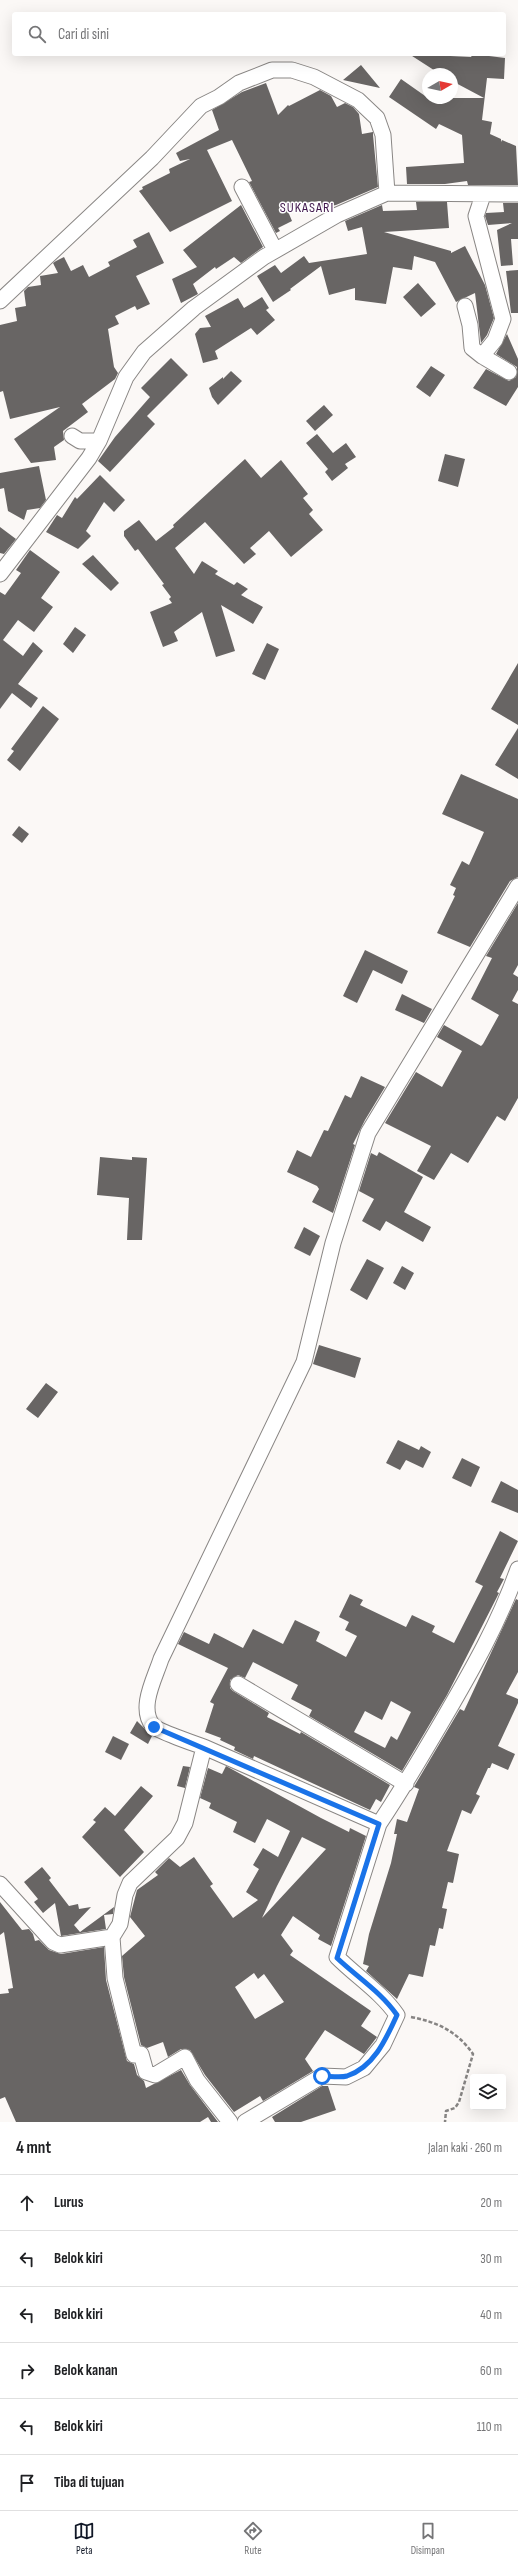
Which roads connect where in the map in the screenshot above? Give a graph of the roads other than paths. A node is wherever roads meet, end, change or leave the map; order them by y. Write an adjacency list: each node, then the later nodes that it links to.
1 (242, 186): 5 (street)
2 (387, 193): 4 (street); 5 (street); 6 (street)
3 (518, 194): 4 (street)
4 (482, 195): 8 (street)
5 (275, 250): 11 (street)
6 (0, 301)
7 (465, 306): 8 (street)
8 (482, 356): 9 (street)
9 (508, 372)
10 (72, 436): 11 (street)
11 (99, 441): 12 (street)
12 (0, 574)
13 (518, 886): 16 (street)
14 (518, 1569): 17 (street)
15 (238, 1684): 17 (street)
16 (204, 1747): 18 (street); 20 (street)
17 (406, 1784): 18 (street)
18 (379, 1824): 22 (street)
19 (0, 1884): 20 (street)
20 (112, 1937): 21 (street)
21 (230, 2122)
22 (245, 2122)

